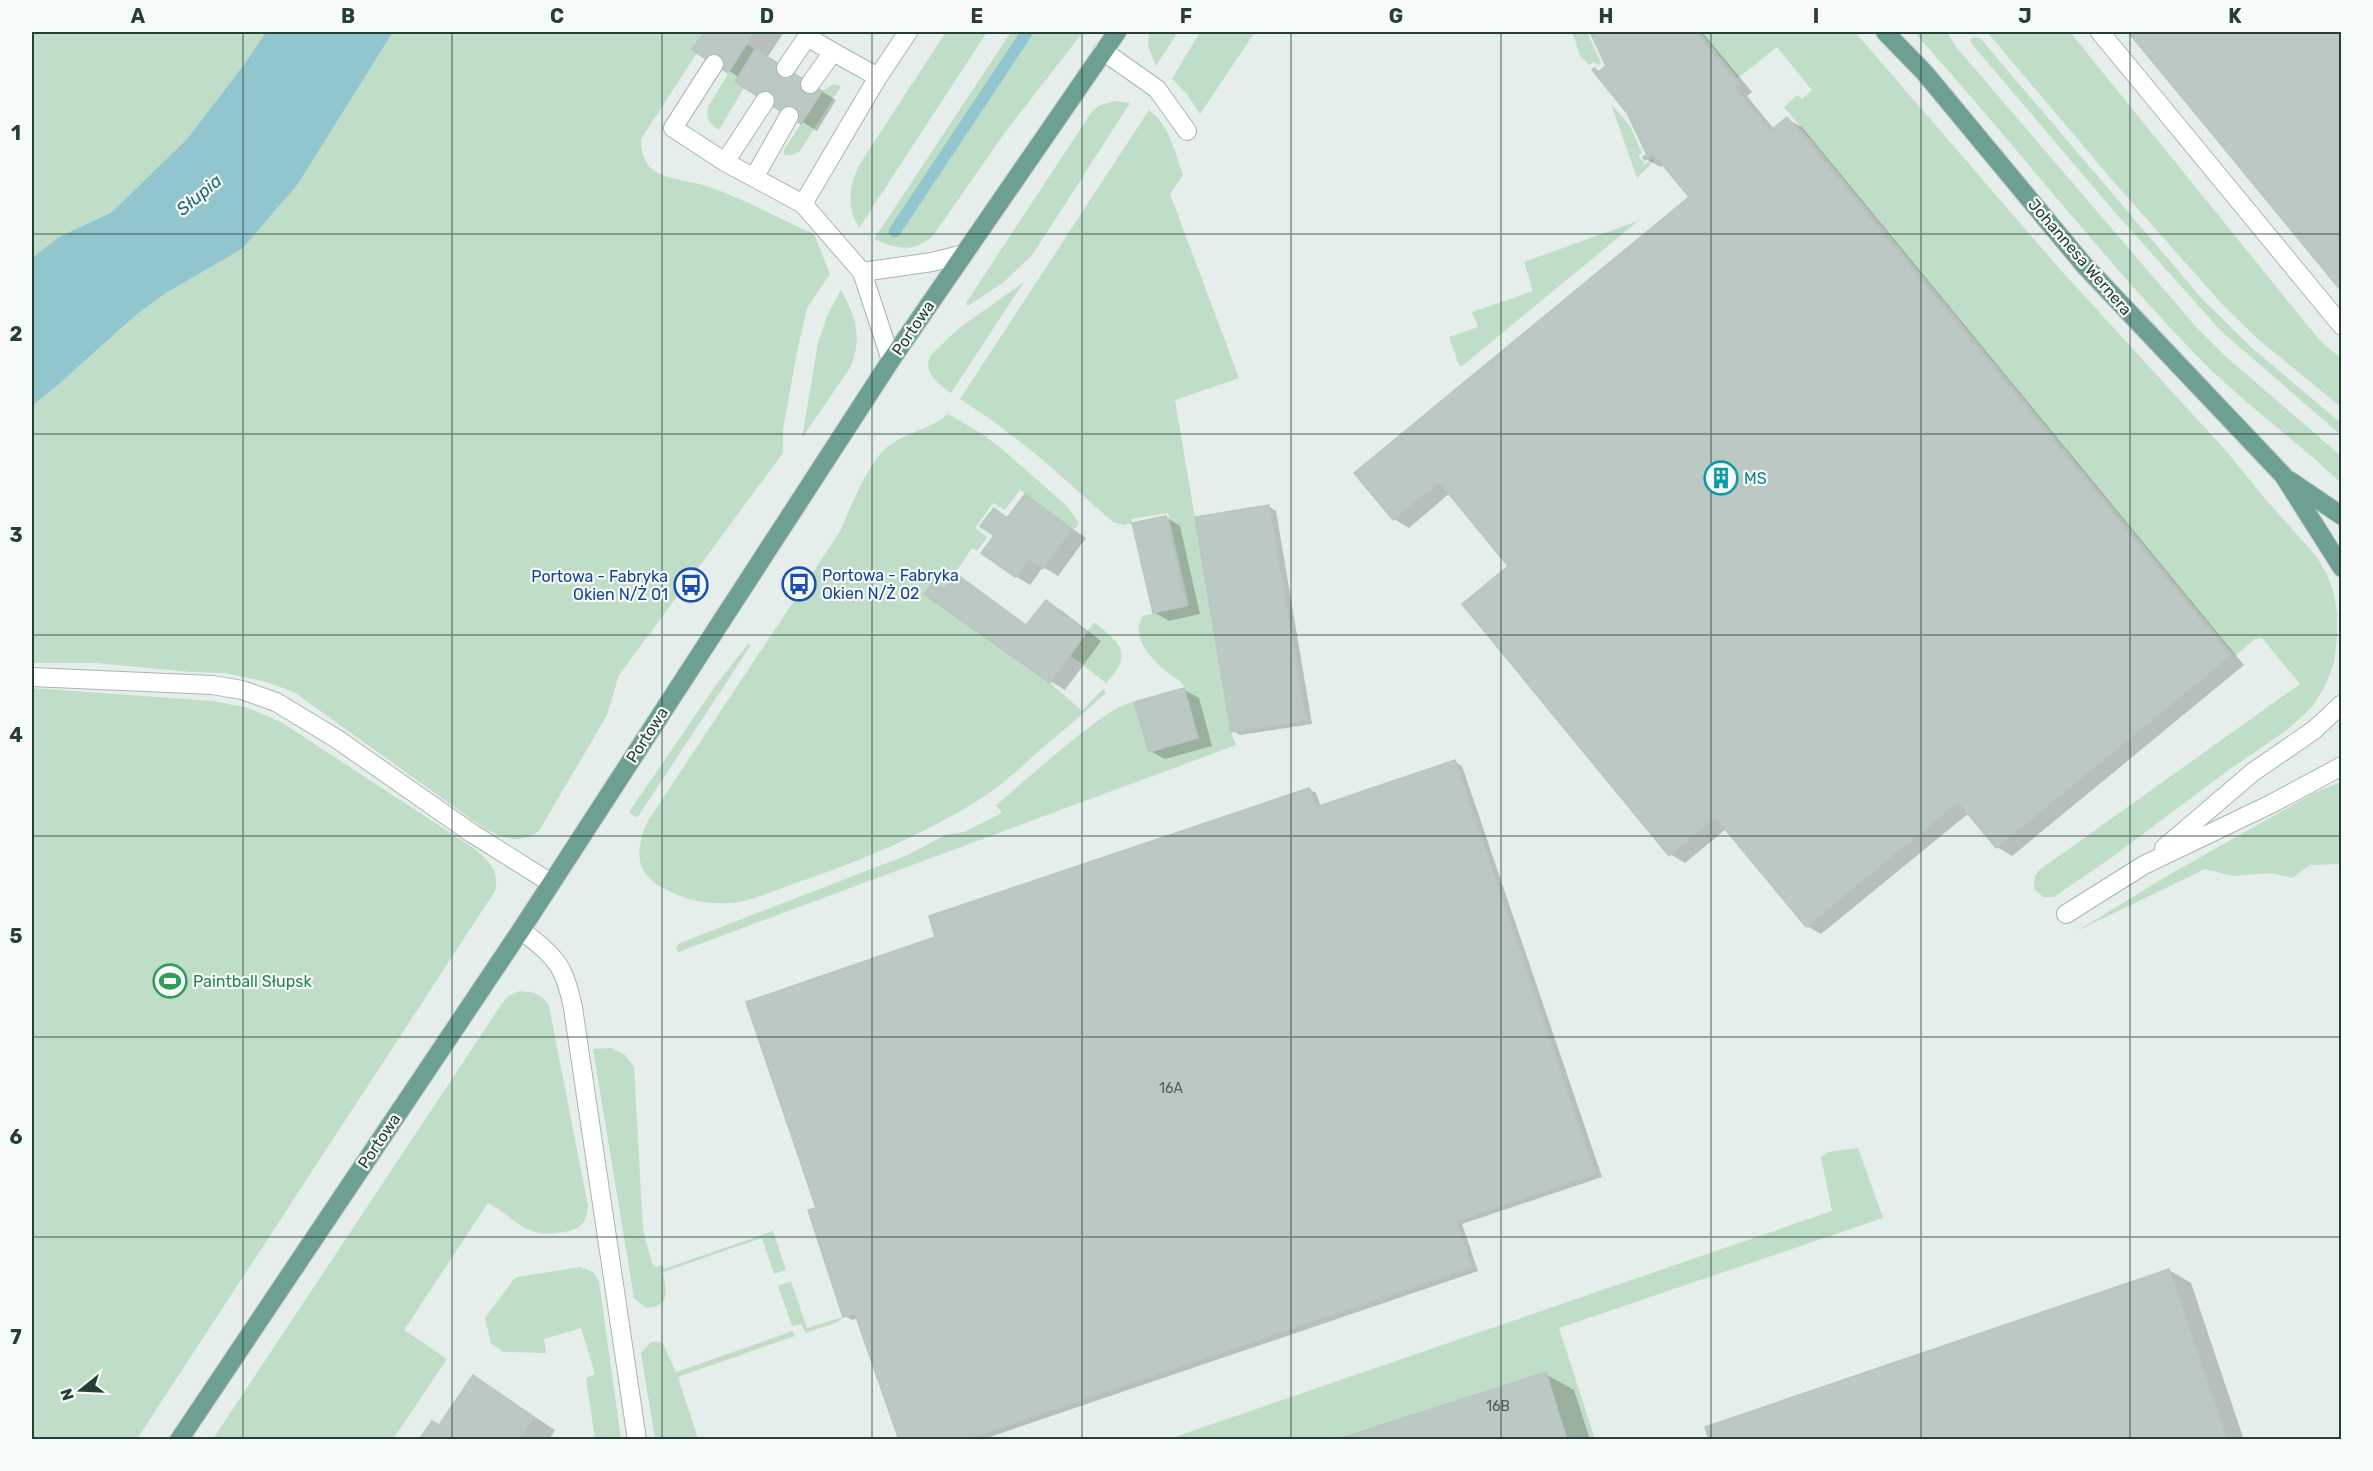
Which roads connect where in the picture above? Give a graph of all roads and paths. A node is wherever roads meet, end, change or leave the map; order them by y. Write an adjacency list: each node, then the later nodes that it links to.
1 (908, 32): 9 (street)
2 (1117, 32): 5 (main road, Portowa)
3 (1885, 32): 21 (main road, Johannesa Wernera)
4 (2100, 32): 19 (street)
5 (1103, 51): 13 (street); 17 (main road, Portowa)
6 (833, 52): 8 (street); 9 (street); 10 (street)
7 (714, 64): 14 (street)
8 (786, 68)
9 (878, 77): 16 (street)
10 (810, 84)
11 (765, 101): 14 (street)
12 (789, 116): 15 (street)
13 (1187, 131)
14 (725, 162): 15 (street)
15 (755, 176): 16 (street)
16 (803, 204): 18 (street)
17 (964, 254): 18 (street); 20 (main road, Portowa)
18 (862, 272): 20 (street)
19 (2342, 326)
20 (891, 360): 28 (main road, Portowa)
21 (2283, 476): 22 (main road, Johannesa Wernera); 23 (main road, Johannesa Wernera)
22 (2342, 516)
23 (2342, 568)
24 (32, 677): 28 (street)
25 (2342, 704): 27 (street)
26 (2342, 766): 27 (street)
27 (2144, 865): 29 (street)
28 (550, 883): 30 (main road, Portowa)
29 (2066, 914)
30 (521, 930): 31 (main road, Portowa); 32 (street)
31 (179, 1440)
32 (637, 1440)

